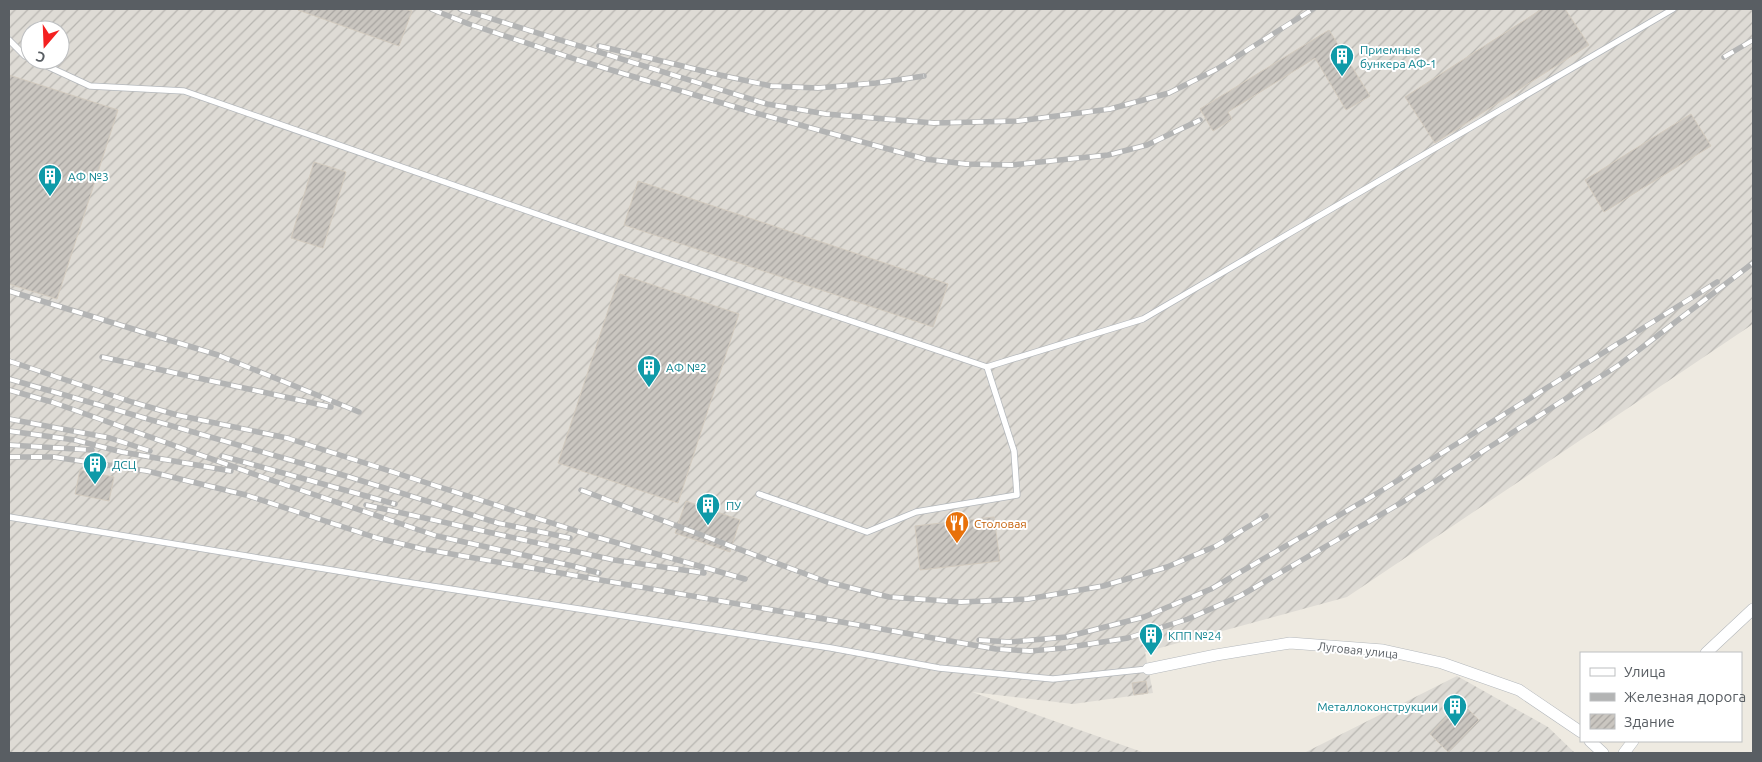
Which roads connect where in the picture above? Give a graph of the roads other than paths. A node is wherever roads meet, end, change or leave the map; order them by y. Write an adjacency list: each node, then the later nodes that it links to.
1 (1674, 9): 5 (lane)
2 (9, 40): 3 (lane)
3 (20, 52)
4 (56, 70): 5 (lane)
5 (987, 367): 6 (lane)
6 (759, 494)
7 (9, 518): 10 (lane)
8 (1753, 609): 9 (street)
9 (1707, 652)
10 (1148, 669): 11 (street, Луговая улица)
11 (1580, 731)
12 (1591, 742): 14 (street)
13 (1632, 742): 15 (street)
14 (1603, 753)
15 (1624, 753)

